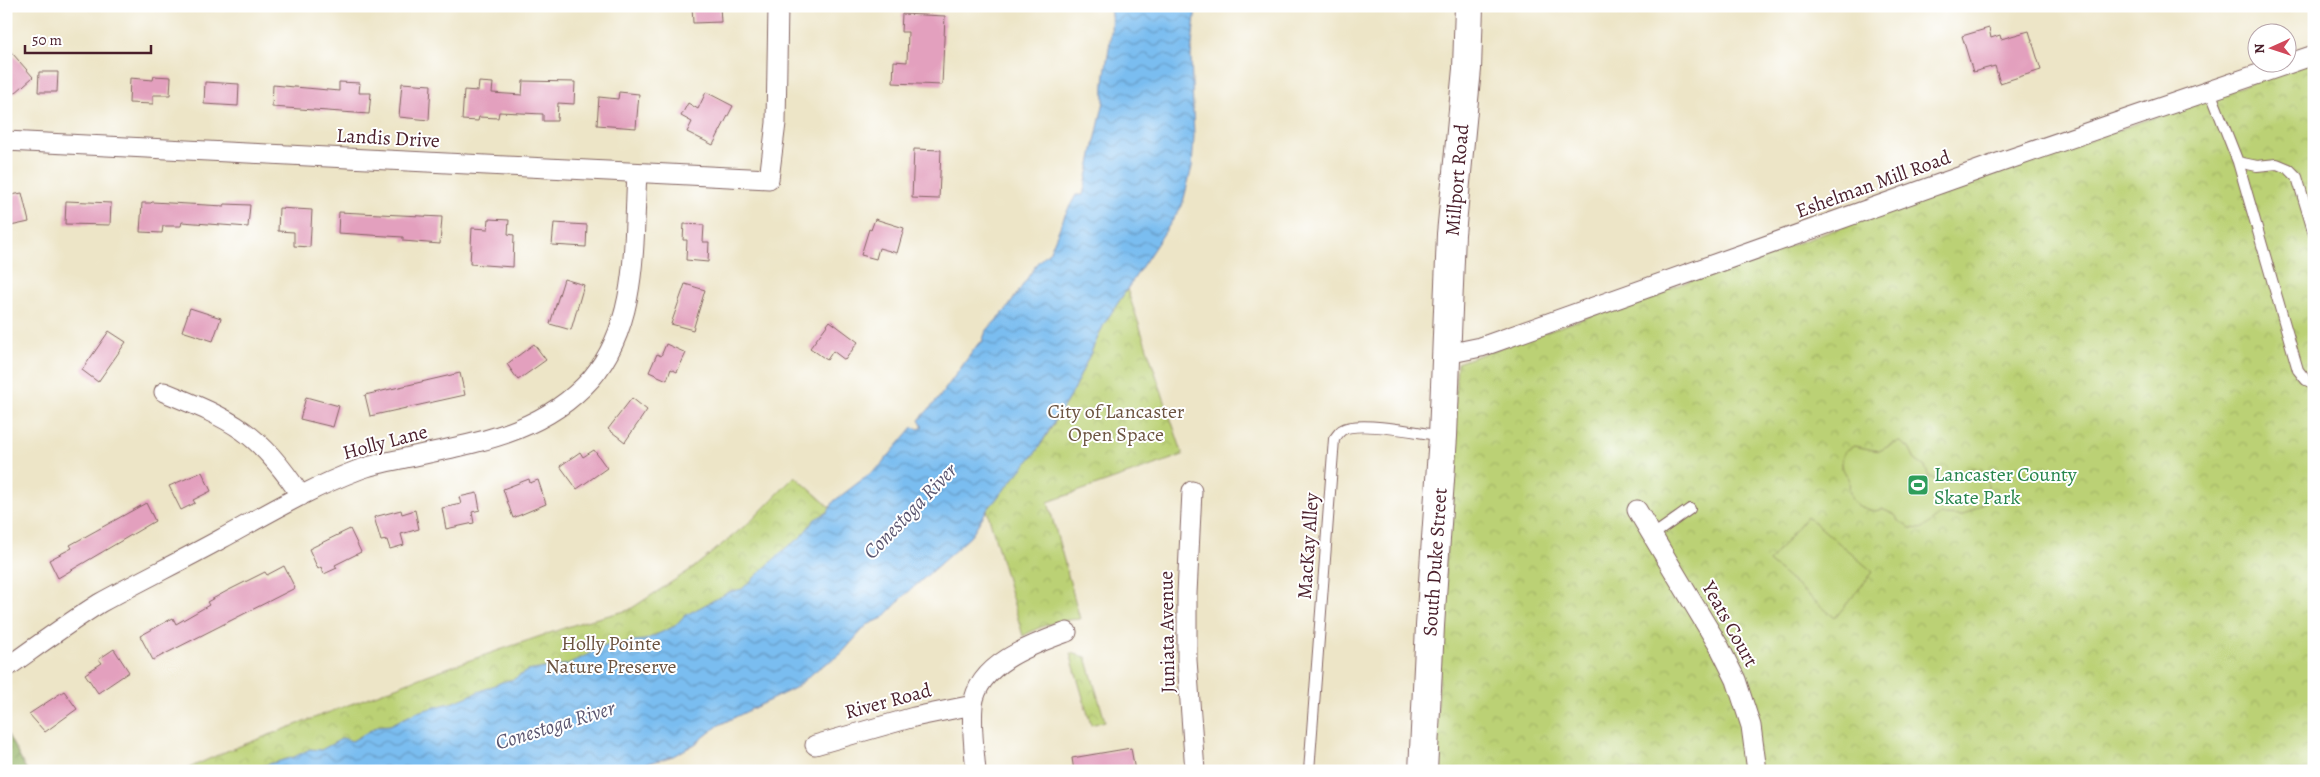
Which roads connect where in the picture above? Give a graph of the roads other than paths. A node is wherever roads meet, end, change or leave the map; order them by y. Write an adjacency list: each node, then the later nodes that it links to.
1 (778, 6): 7 (street, Landis Drive)
2 (1469, 6): 9 (main road, Millport Road)
3 (2314, 55): 4 (street, Eshelman Mill Road)
4 (2210, 91): 6 (lane); 9 (street, Eshelman Mill Road)
5 (6, 141): 7 (street, Landis Drive)
6 (2238, 162): 8 (lane); 10 (lane)
7 (637, 173): 14 (street, Holly Lane)
8 (2314, 234)
9 (1447, 354): 12 (main road, South Duke Street)
10 (2314, 384)
11 (164, 392): 14 (street)
12 (1443, 436): 24 (lane, MacKay Alley); 25 (main road, South Duke Street)
13 (1192, 492): 23 (street, Juniata Avenue)
14 (301, 496): 19 (street, Holly Lane)
15 (1690, 509): 17 (lane)
16 (1637, 510): 17 (street, Yeats Court)
17 (1653, 535): 26 (street, Yeats Court)
18 (1067, 632): 20 (street)
19 (6, 668)
20 (974, 704): 21 (street, River Road); 22 (street)
21 (815, 745)
22 (976, 771)
23 (1195, 771)
24 (1309, 771)
25 (1423, 771)
26 (1758, 771)

